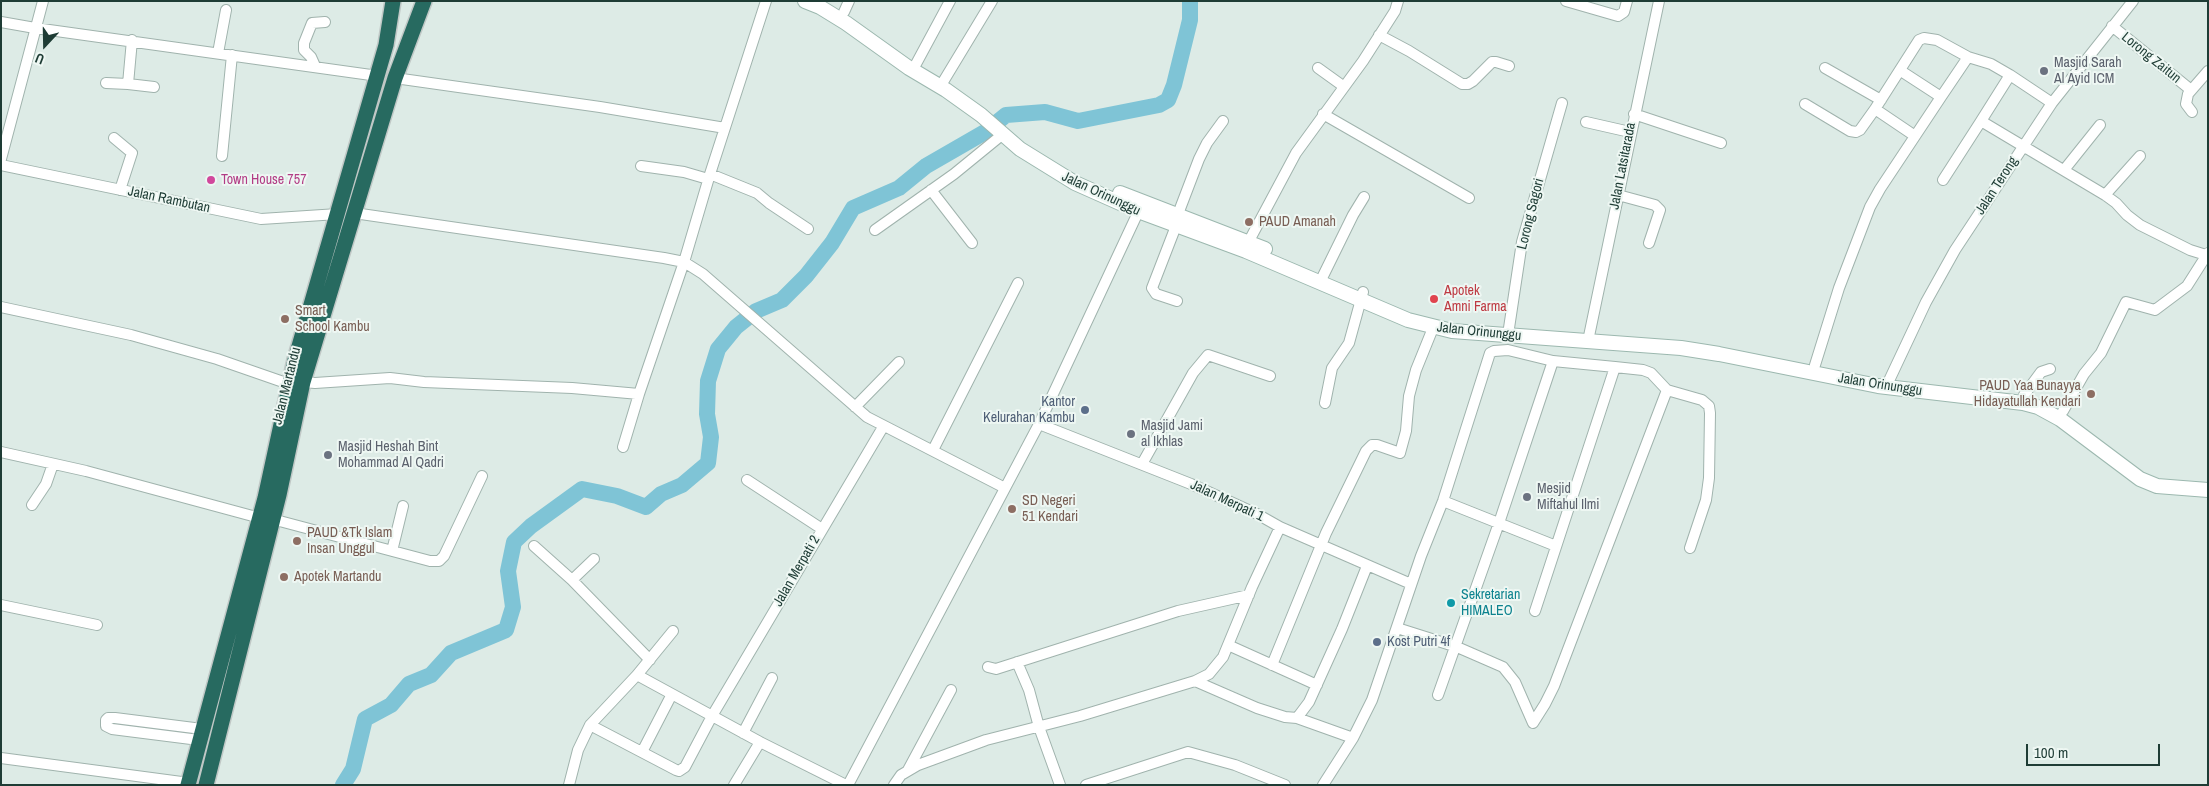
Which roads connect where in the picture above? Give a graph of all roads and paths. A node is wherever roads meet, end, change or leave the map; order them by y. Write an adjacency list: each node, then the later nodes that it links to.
1 (43, 1): 19 (street)
2 (393, 1): 33 (highway, Jalan Martandu)
3 (424, 1): 34 (highway, Jalan Martandu)
4 (766, 1): 54 (street)
5 (806, 1): 47 (street, Jalan Orinunggu)
6 (825, 1): 14 (street, Jalan Orinunggu)
7 (950, 1): 25 (street)
8 (992, 1): 35 (street)
9 (1398, 1): 20 (street)
10 (1566, 1): 11 (street)
11 (1627, 1)
12 (1658, 1): 49 (street, Jalan Latsitarada)
13 (2133, 1): 18 (street, Jalan Terong)
14 (846, 6): 25 (street, Jalan Orinunggu)
15 (226, 10): 22 (street)
16 (1, 22): 19 (street)
17 (325, 22): 26 (street)
18 (2112, 26): 40 (street, Lorong Zaitun); 43 (street, Jalan Terong)
19 (35, 28): 21 (street); 63 (street)
20 (1379, 35): 27 (street); 38 (street)
21 (132, 40): 22 (street); 37 (street)
22 (218, 53): 23 (street)
23 (232, 55): 26 (street); 61 (street)
24 (1968, 57): 30 (street); 32 (street); 41 (street)
25 (916, 64): 35 (street, Jalan Orinunggu)
26 (315, 66): 33 (street)
27 (1509, 66)
28 (1318, 68): 38 (street)
29 (1825, 68): 45 (street)
30 (1901, 71): 41 (street); 45 (street)
31 (2208, 71): 40 (street)
32 (2010, 75): 43 (street); 51 (street)
33 (378, 76): 77 (highway, Jalan Martandu)
34 (395, 78): 54 (street); 76 (highway, Jalan Martandu)
35 (943, 82): 47 (street, Jalan Orinunggu)
36 (106, 83): 37 (street)
37 (128, 84): 39 (street)
38 (1343, 86): 48 (street)
39 (154, 87)
40 (2191, 90): 46 (street)
41 (1941, 97): 57 (street)
42 (1562, 103): 92 (street, Lorong Sagori)
43 (2052, 103): 60 (street, Jalan Terong)
44 (1806, 104): 45 (street)
45 (1878, 105): 57 (street)
46 (2192, 112)
47 (983, 114): 55 (street, Jalan Orinunggu)
48 (1323, 114): 74 (street); 81 (street)
49 (1634, 114): 56 (street, Jalan Latsitarada); 59 (street)
50 (1223, 121): 78 (street)
51 (1981, 121): 60 (street); 68 (street)
52 (1586, 122): 56 (street)
53 (2100, 125): 66 (street)
54 (725, 128): 67 (street)
55 (1000, 130): 70 (street); 75 (street, Jalan Orinunggu)
56 (1630, 132): 72 (street, Jalan Latsitarada)
57 (1915, 136): 99 (street)
58 (114, 138): 69 (street)
59 (1721, 143)
60 (2022, 147): 66 (street); 104 (street, Jalan Terong)
61 (222, 156)
62 (2140, 156): 71 (street)
63 (1, 158)
64 (1, 165): 69 (street, Jalan Rambutan)
65 (641, 166): 67 (street)
66 (2064, 170): 71 (street)
67 (709, 176): 79 (street); 85 (street)
68 (1943, 180)
69 (120, 190): 77 (street, Jalan Rambutan)
70 (931, 190): 80 (street); 82 (street)
71 (2105, 195): 84 (street)
72 (1618, 196): 83 (street); 94 (street, Jalan Latsitarada)
73 (1364, 197): 86 (street)
74 (1469, 198)
75 (1140, 207): 78 (street, Jalan Orinunggu); 111 (street)
76 (354, 213): 85 (street); 103 (highway, Jalan Martandu)
77 (338, 214): 103 (highway, Jalan Martandu)
78 (1177, 220): 81 (street, Jalan Orinunggu); 88 (street, Jalan Orinunggu); 89 (street)
79 (808, 229)
80 (875, 230)
81 (1248, 241): 86 (street, Jalan Orinunggu)
82 (972, 243)
83 (1649, 243)
84 (2207, 254): 110 (street)
85 (684, 262): 106 (street); 109 (street)
86 (1323, 276): 88 (street, Jalan Orinunggu)
87 (1018, 283): 114 (street)
88 (1362, 296): 91 (street, Jalan Orinunggu); 93 (street, Jalan Orinunggu); 108 (street)
89 (1177, 301)
90 (1, 307): 103 (street)
91 (1433, 328): 93 (street, Jalan Orinunggu); 131 (street)
92 (1509, 328): 93 (street, Jalan Orinunggu); 94 (street, Jalan Orinunggu)
93 (1494, 331): 94 (street, Jalan Orinunggu); 95 (street)
94 (1589, 336): 96 (street, Jalan Orinunggu)
95 (1494, 351): 97 (street); 123 (street)
96 (1725, 353): 99 (street, Jalan Orinunggu); 104 (street, Jalan Orinunggu)
97 (1553, 360): 100 (street); 127 (street)
98 (898, 362): 109 (street)
99 (1815, 365): 104 (street, Jalan Orinunggu)
100 (1615, 367): 105 (street); 132 (street)
101 (2050, 368): 107 (street)
102 (1270, 376): 117 (street)
103 (296, 383): 106 (street); 126 (highway, Jalan Martandu)
104 (1888, 383): 107 (street, Jalan Orinunggu); 122 (street, Jalan Orinunggu)
105 (1667, 390): 133 (street); 147 (street)
106 (639, 394): 113 (street)
107 (2024, 395): 110 (street, Jalan Orinunggu)
108 (1325, 403)
109 (856, 407): 112 (street)
110 (2063, 410): 120 (street, Jalan Orinunggu)
111 (1039, 424): 117 (street, Jalan Merpati 1); 121 (street)
112 (883, 427): 114 (street); 129 (street, Jalan Merpati 2)
113 (623, 447)
114 (933, 450): 121 (street)
115 (1, 452): 116 (street)
116 (53, 464): 124 (street); 126 (street)
117 (1142, 464): 128 (street, Jalan Merpati 1)
118 (482, 476): 134 (street)
119 (747, 480): 129 (street)
120 (2208, 484)
121 (1005, 488): 174 (street)
122 (2208, 490)
123 (1443, 501): 127 (street); 139 (street)
124 (32, 505)
125 (403, 506): 134 (street)
126 (266, 519): 134 (street); 137 (highway, Jalan Martandu)
127 (1499, 523): 132 (street); 147 (street)
128 (1280, 527): 131 (street, Jalan Merpati 1); 140 (street)
129 (822, 529): 159 (street, Jalan Merpati 2)
130 (534, 546): 138 (street)
131 (1321, 546): 136 (street, Jalan Merpati 1); 150 (street)
132 (1556, 546): 142 (street)
133 (1690, 548)
134 (392, 551)
135 (594, 559): 138 (street)
136 (1367, 566): 139 (street, Jalan Merpati 1); 155 (street)
137 (251, 580): 164 (highway, Jalan Martandu); 171 (highway, Jalan Martandu)
138 (572, 580): 148 (street)
139 (1412, 584): 144 (street)
140 (1249, 595): 146 (street); 149 (street)
141 (1, 605): 143 (street)
142 (1535, 610)
143 (97, 625)
144 (1397, 628): 147 (street); 165 (street)
145 (673, 631): 148 (street)
146 (1228, 645): 150 (street); 154 (street)
147 (1457, 647): 158 (street)
148 (650, 660): 152 (street)
149 (1017, 662): 151 (street); 162 (street)
150 (1272, 665): 155 (street)
151 (988, 667)
152 (637, 675): 157 (street); 161 (street)
153 (772, 678): 163 (street)
154 (1195, 681): 160 (street); 162 (street)
155 (1317, 685): 160 (street)
156 (951, 690): 169 (street)
157 (672, 694): 159 (street); 167 (street)
158 (1438, 695)
159 (712, 716): 163 (street); 167 (street, Jalan Merpati 2)
160 (1297, 718): 165 (street)
161 (590, 725): 167 (street); 172 (street)
162 (1039, 727): 169 (street); 176 (street)
163 (743, 732): 166 (street)
164 (201, 734): 164 (street); 170 (highway, Jalan Martandu)
165 (1353, 738): 179 (street)
166 (760, 742): 173 (street); 174 (street)
167 (642, 752)
168 (1, 758): 170 (street)
169 (908, 771): 175 (street)
170 (189, 784)
171 (206, 785)
172 (569, 785)
173 (734, 785)
174 (847, 785)
175 (894, 785)
176 (1060, 785)
177 (1086, 785): 178 (street)
178 (1285, 785)
179 (1323, 785)

